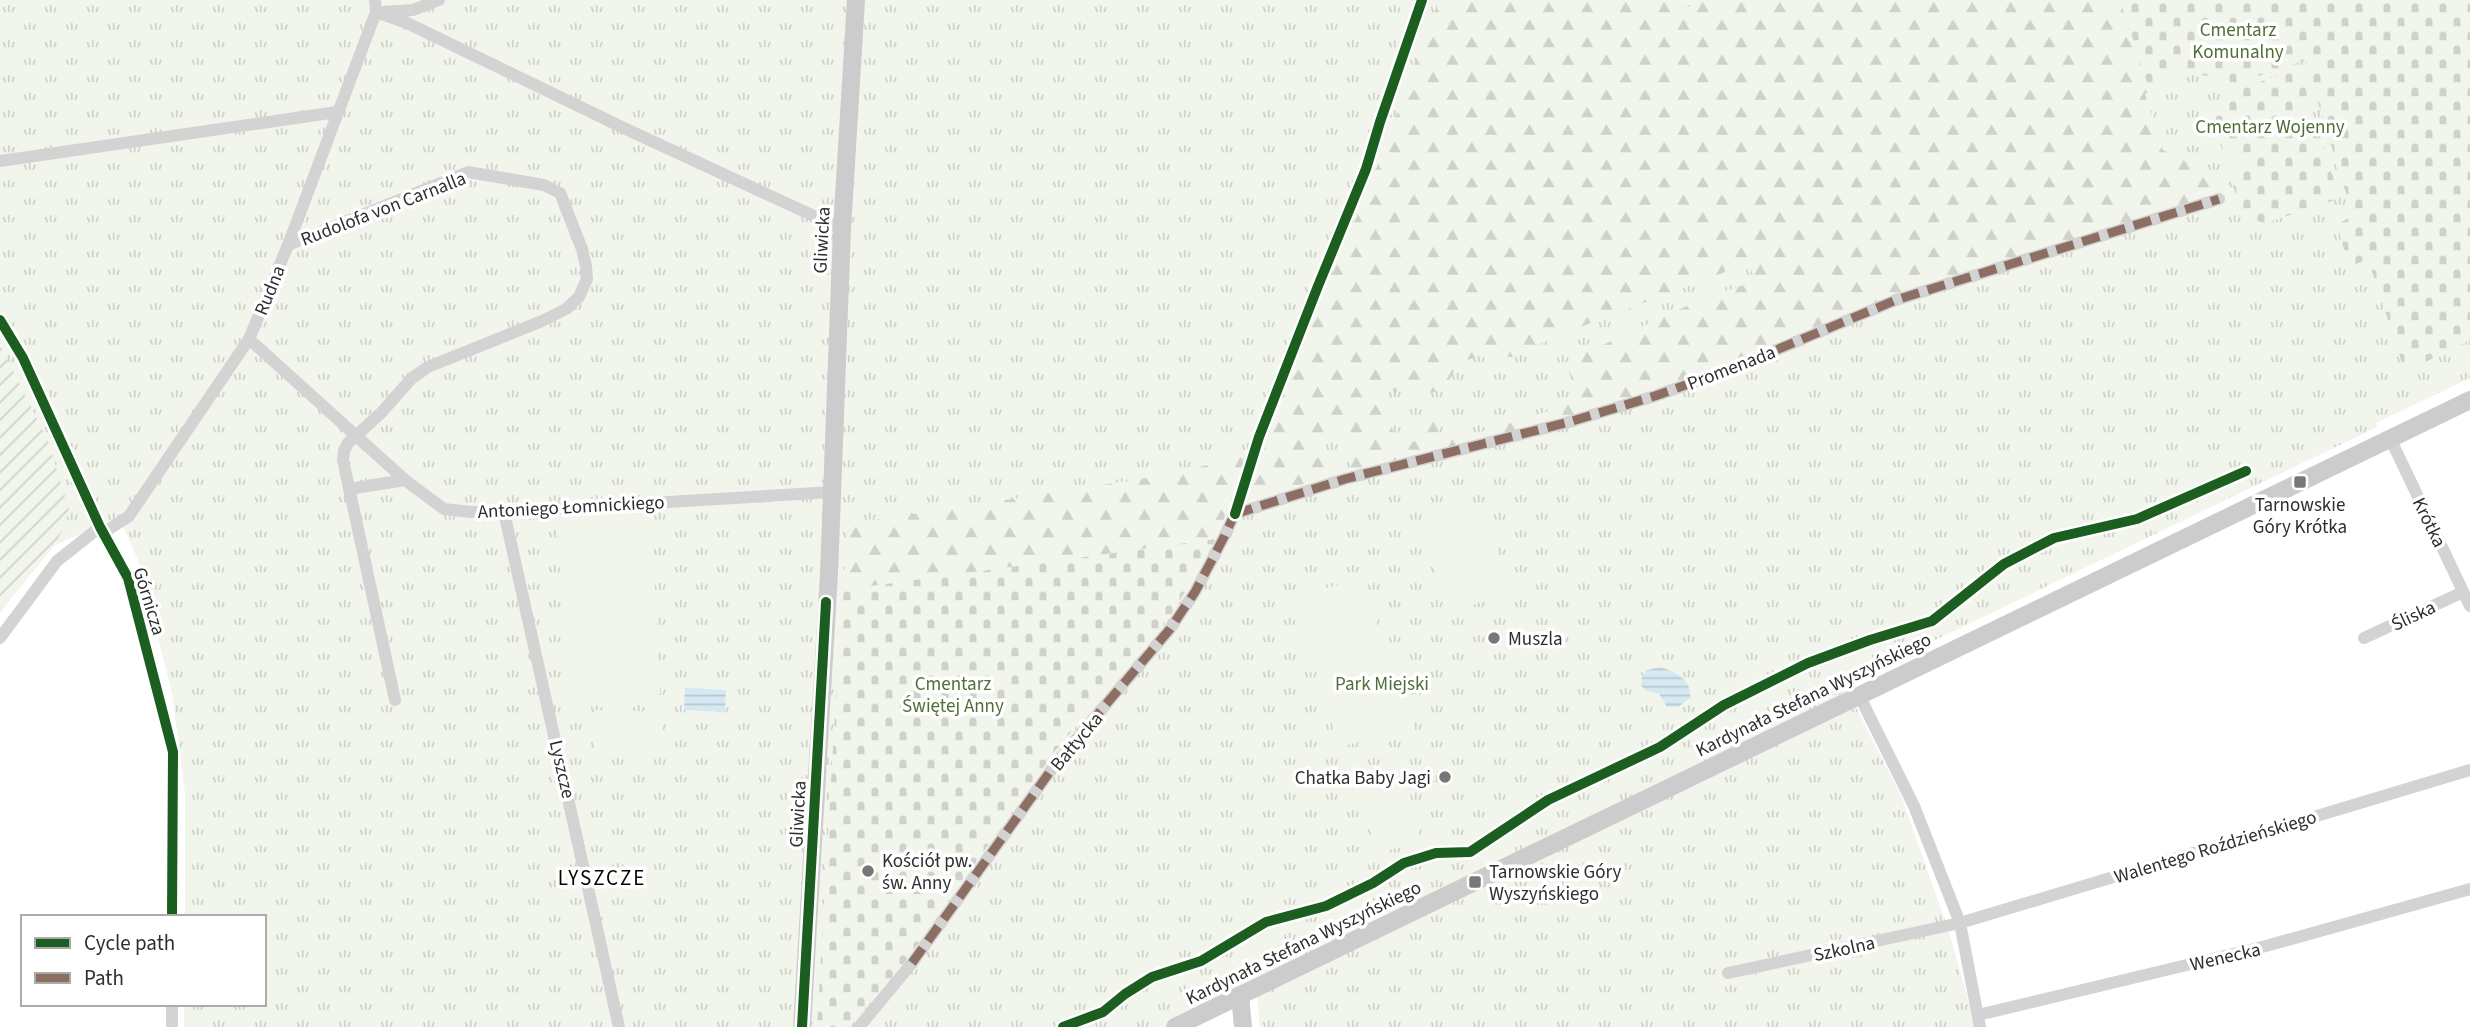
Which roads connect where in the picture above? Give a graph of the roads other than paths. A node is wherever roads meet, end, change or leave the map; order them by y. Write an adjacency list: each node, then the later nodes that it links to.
1 (439, 0): 3 (street)
2 (856, 0): 7 (street, Gliwicka)
3 (376, 6): 4 (street, Rudna); 7 (street)
4 (337, 112): 5 (street); 8 (street, Rudna)
5 (0, 161)
6 (2219, 199): 19 (street, Promenada)
7 (842, 229): 17 (street, Gliwicka)
8 (288, 245): 10 (street, Rudna); 12 (street, Rudolofa von Carnalla)
9 (0, 320): 20 (street, Górnicza)
10 (249, 339): 12 (street, Antoniego Łomnickiego); 20 (street, Rudna)
11 (2470, 400): 14 (street, Kardynała Stefana Wyszyńskiego)
12 (357, 436): 15 (street, Antoniego Łomnickiego); 16 (street)
13 (1259, 437): 19 (street, Bałtycka)
14 (2390, 438): 21 (street, Krótka); 25 (street, Kardynała Stefana Wyszyńskiego)
15 (405, 480): 16 (street); 18 (street, Antoniego Łomnickiego)
16 (349, 489): 26 (street)
17 (832, 492): 18 (street, Antoniego Łomnickiego); 37 (street, Gliwicka)
18 (504, 512): 36 (street, Lyszcze)
19 (1235, 514): 38 (street, Bałtycka)
20 (102, 530): 23 (street, Rudna); 29 (street, Górnicza)
21 (2463, 592): 22 (street, Krótka); 24 (street, Śliska)
22 (2470, 606)
23 (0, 638)
24 (2364, 638)
25 (1859, 695): 30 (street); 32 (street, Kardynała Stefana Wyszyńskiego)
26 (395, 700)
27 (2470, 770): 30 (street, Walentego Roździeńskiego)
28 (2470, 889): 34 (street, Wenecka)
29 (172, 915)
30 (1960, 923): 31 (street, Szkolna); 34 (street)
31 (1728, 973)
32 (1240, 995): 39 (street, Kardynała Stefana Wyszyńskiego); 40 (street)
33 (172, 1006): 35 (street)
34 (1979, 1021)
35 (172, 1027)
36 (619, 1027)
37 (802, 1027)
38 (859, 1027)
39 (1175, 1027)
40 (1243, 1027)

